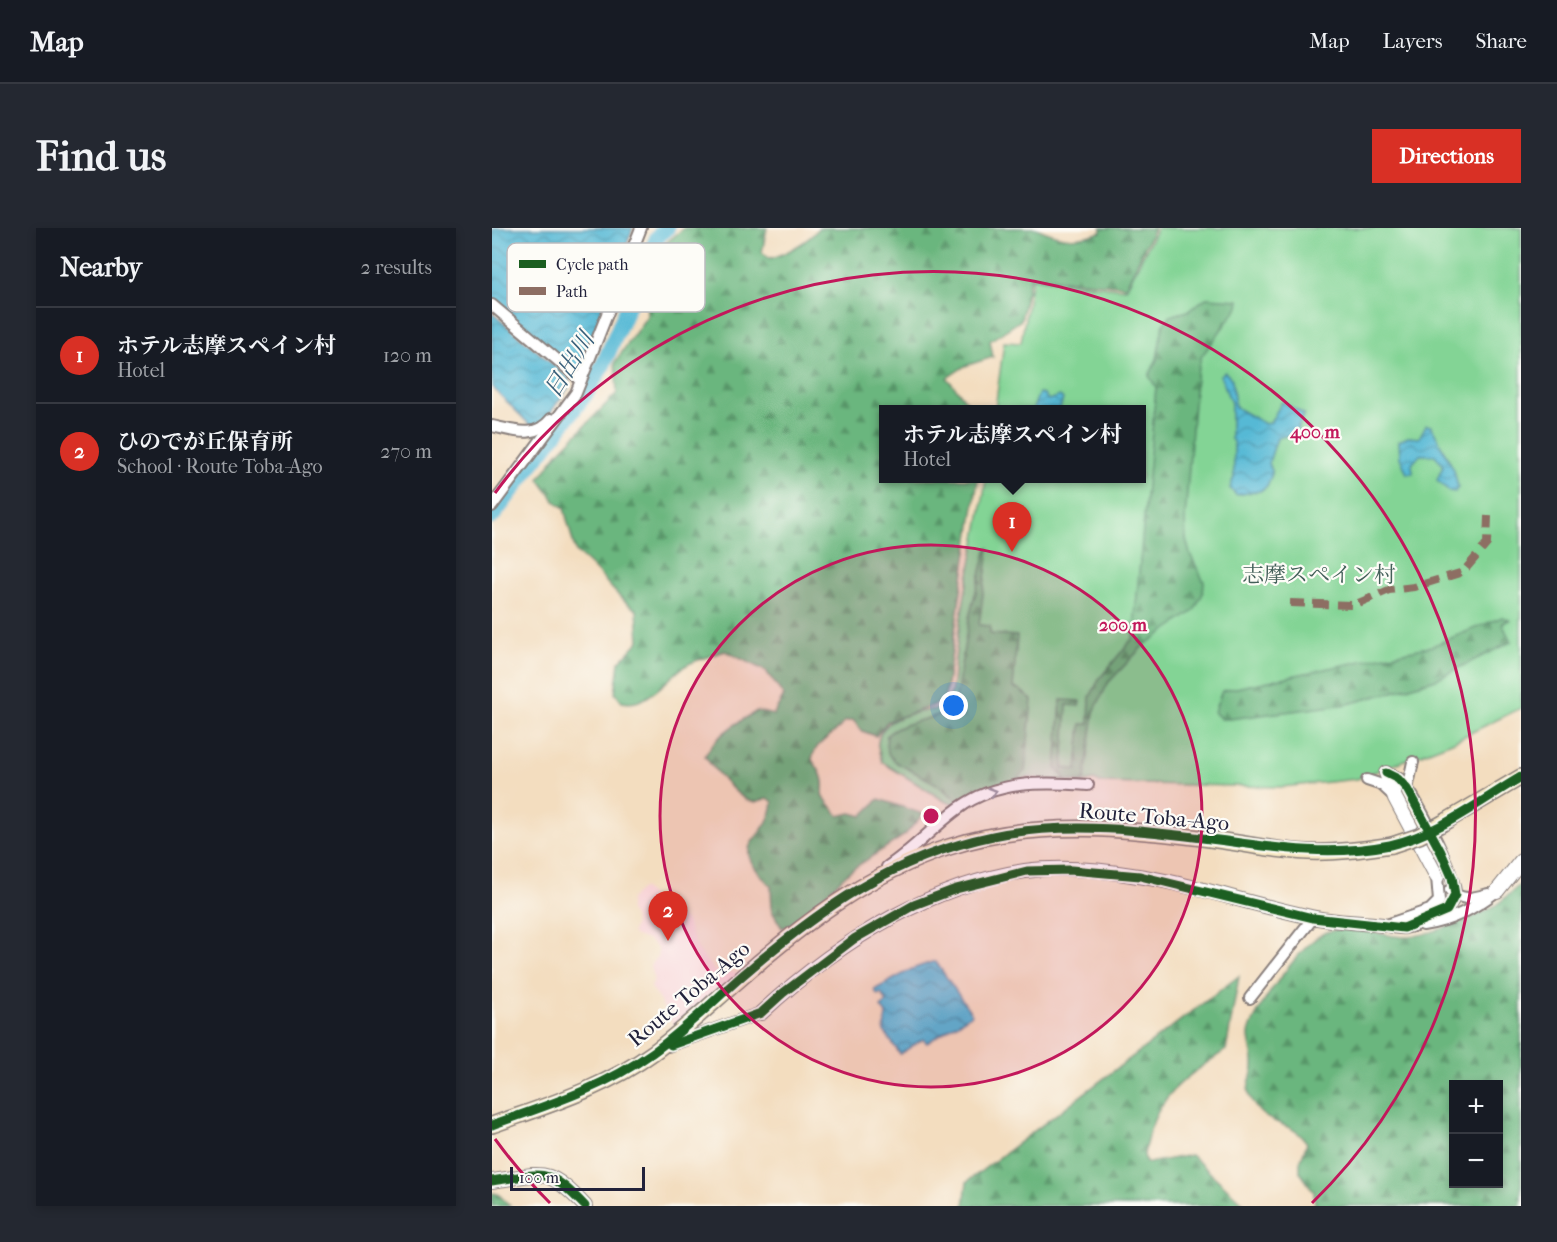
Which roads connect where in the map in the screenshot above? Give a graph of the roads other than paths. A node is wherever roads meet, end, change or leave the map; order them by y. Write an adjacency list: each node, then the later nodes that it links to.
1 (641, 228): 2 (street)
2 (635, 243)
3 (492, 305): 5 (street)
4 (607, 312): 5 (street)
5 (580, 379): 6 (street); 7 (street)
6 (492, 426)
7 (492, 506)
8 (1413, 762): 13 (street)
9 (1386, 773): 13 (street); 14 (street)
10 (1521, 777): 18 (main road, Route Toba-Ago, bridge)
11 (1367, 780): 14 (street)
12 (1088, 785): 18 (street, one-way to 12)
13 (1407, 789): 19 (street)
14 (1395, 798): 16 (street)
15 (1521, 861): 17 (street)
16 (1437, 877): 19 (street); 21 (street)
17 (1497, 891): 19 (street); 22 (street)
18 (849, 892): 25 (main road, Route Toba-Ago)
19 (1455, 895): 22 (street)
20 (1313, 918): 21 (street); 23 (street); 24 (street)
21 (1383, 925): 22 (street)
22 (1404, 928)
23 (1250, 998)
24 (761, 1013): 25 (street)
25 (653, 1053): 26 (main road, Route Toba-Ago)
26 (492, 1125)
27 (492, 1181): 28 (street)
28 (585, 1206)

